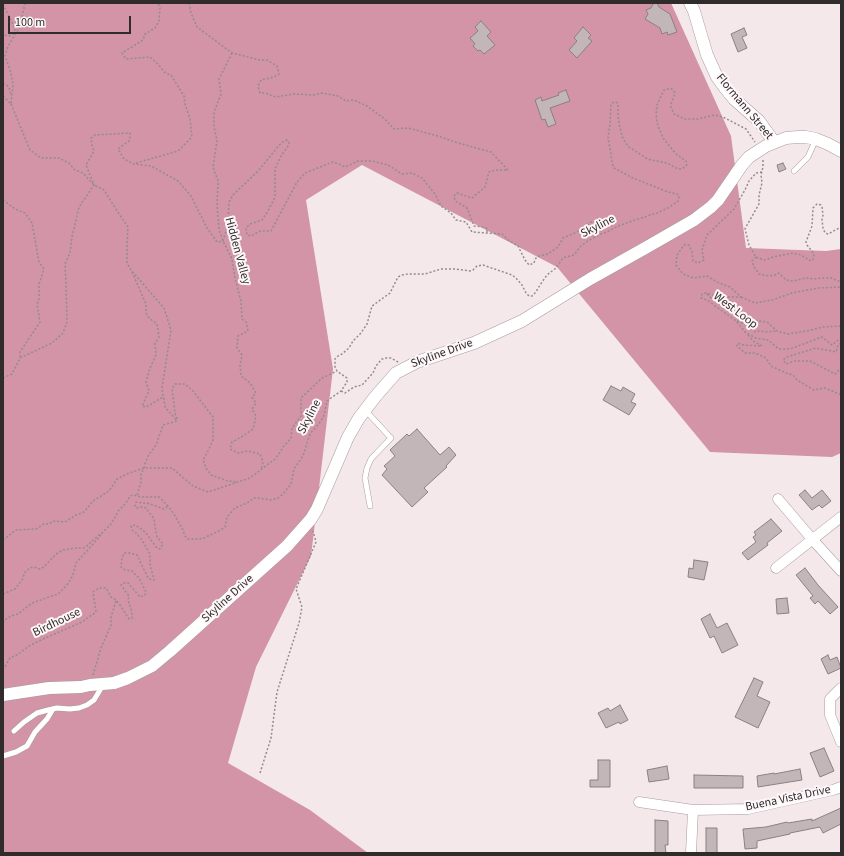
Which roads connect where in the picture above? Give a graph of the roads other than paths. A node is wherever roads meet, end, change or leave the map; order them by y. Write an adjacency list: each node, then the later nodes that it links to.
1 (690, 3): 3 (street, Flormann Street)
2 (816, 139): 3 (street, Skyline Drive); 4 (street, Skyline Drive); 5 (lane)
3 (774, 142): 6 (street, Skyline Drive)
4 (841, 151)
5 (794, 171)
6 (365, 409): 8 (lane); 13 (street, Skyline Drive)
7 (778, 499): 10 (street)
8 (370, 506)
9 (841, 517): 10 (street)
10 (812, 540): 11 (street); 12 (street)
11 (776, 568)
12 (841, 571)
13 (104, 684): 15 (street, Skyline Drive); 16 (lane)
14 (841, 688): 18 (street)
15 (3, 695)
16 (53, 709): 17 (lane); 19 (lane)
17 (14, 731)
18 (841, 742)
19 (3, 756)
20 (841, 787): 22 (street, Buena Vista Drive)
21 (639, 802): 22 (street, Buena Vista Drive)
22 (693, 810): 23 (street)
23 (690, 853)

